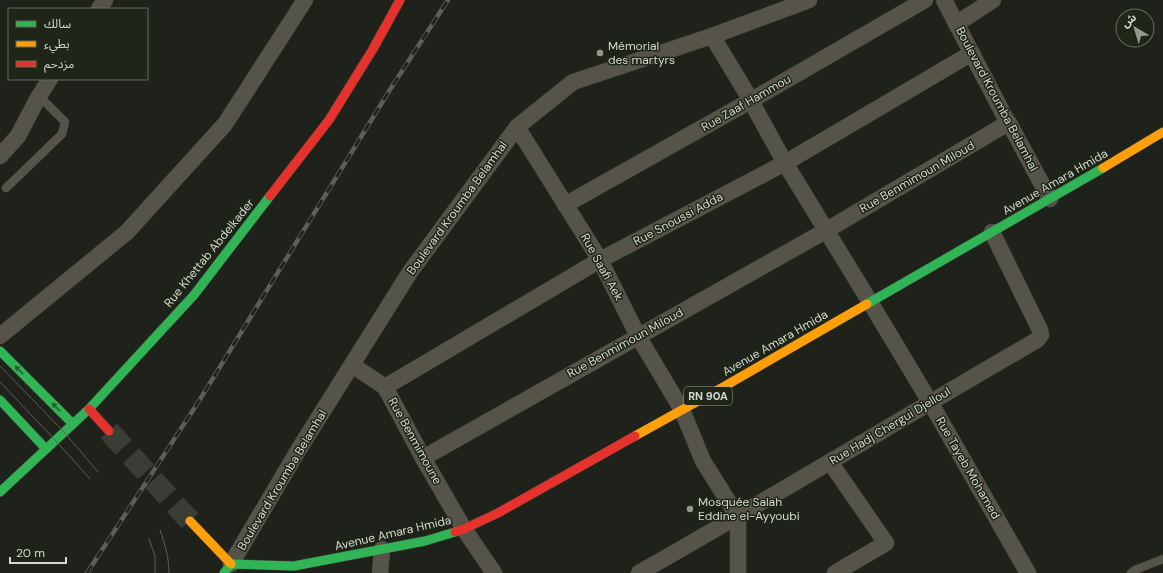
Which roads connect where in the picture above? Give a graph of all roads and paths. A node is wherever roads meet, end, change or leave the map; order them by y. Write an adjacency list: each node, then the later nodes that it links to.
1 (305, 0): 25 (street)
2 (400, 0): 32 (main road, Rue Khettab Abdelkader)
3 (809, 0): 8 (street, Boulevard Kroumba Belamhal)
4 (925, 0): 12 (street, Rue Zaaf Hammou)
5 (944, 0): 7 (street, Boulevard Kroumba Belamhal)
6 (993, 0): 7 (street)
7 (956, 24): 9 (street, Boulevard Kroumba Belamhal)
8 (712, 36): 12 (street); 14 (street, Boulevard Kroumba Belamhal)
9 (972, 53): 13 (street, Boulevard Kroumba Belamhal); 17 (street, Rue Snoussi Adda)
10 (49, 80): 11 (street)
11 (39, 96): 16 (street); 18 (lane)
12 (750, 101): 17 (street); 20 (street, Rue Zaaf Hammou)
13 (1008, 123): 19 (street, Boulevard Kroumba Belamhal); 21 (street, Rue Benmimoun Miloud)
14 (517, 127): 20 (street, Rue Saafi Aek); 28 (street, Boulevard Kroumba Belamhal)
15 (1163, 132): 19 (main road, Avenue Amara Hmida / RN 90A)
16 (0, 156)
17 (784, 164): 21 (street); 23 (street, Rue Snoussi Adda)
18 (6, 188)
19 (1050, 199): 22 (main road, Avenue Amara Hmida / RN 90A)
20 (565, 205): 23 (street, Rue Saafi Aek)
21 (826, 230): 24 (street); 26 (street, Rue Benmimoun Miloud)
22 (992, 232): 24 (main road, Avenue Amara Hmida / RN 90A); 31 (street, Rue Hadj Chergui Djelloul)
23 (600, 260): 26 (street, Rue Saafi Aek); 29 (street, Rue Snoussi Adda)
24 (870, 302): 31 (street, Rue Tayeb Mohamed); 33 (main road, Avenue Amara Hmida / RN 90A)
25 (0, 336)
26 (638, 336): 33 (street, Rue Saafi Aek); 37 (street, Rue Benmimoun Miloud)
27 (0, 350): 34 (main road, one-way to 27)
28 (352, 365): 29 (street, Rue Benmimoune); 45 (street, Boulevard Kroumba Belamhal)
29 (385, 387): 37 (street, Rue Benmimoune)
30 (0, 400): 36 (main road)
31 (930, 402): 38 (street, Rue Hadj Chergui Djelloul); 51 (street, Rue Tayeb Mohamed)
32 (89, 409): 34 (main road, Rue Khettab Abdelkader); 35 (main road)
33 (682, 410): 40 (street, Rue Saafi Aek); 42 (main road, Avenue Amara Hmida / RN 90A)
34 (73, 424): 36 (main road, Rue Khettab Abdelkader)
35 (109, 431)
36 (46, 449): 39 (main road, Rue Khettab Abdelkader)
37 (423, 458): 42 (street, Rue Benmimoune)
38 (830, 462): 40 (street, Rue Hadj Chergui Djelloul); 50 (street)
39 (0, 492)
40 (738, 517): 48 (street, Rue Hadj Chergui Djelloul); 49 (street)
41 (190, 521): 45 (main road)
42 (464, 529): 43 (main road, Avenue Amara Hmida / RN 90A); 47 (street, Rue Benmimoune)
43 (382, 549): 45 (main road, Avenue Amara Hmida / RN 90A); 46 (street)
44 (1163, 559): 52 (lane)
45 (228, 569)
46 (380, 573)
47 (494, 573)
48 (639, 573)
49 (738, 573)
50 (835, 573)
51 (1028, 573)
52 (1131, 573)

